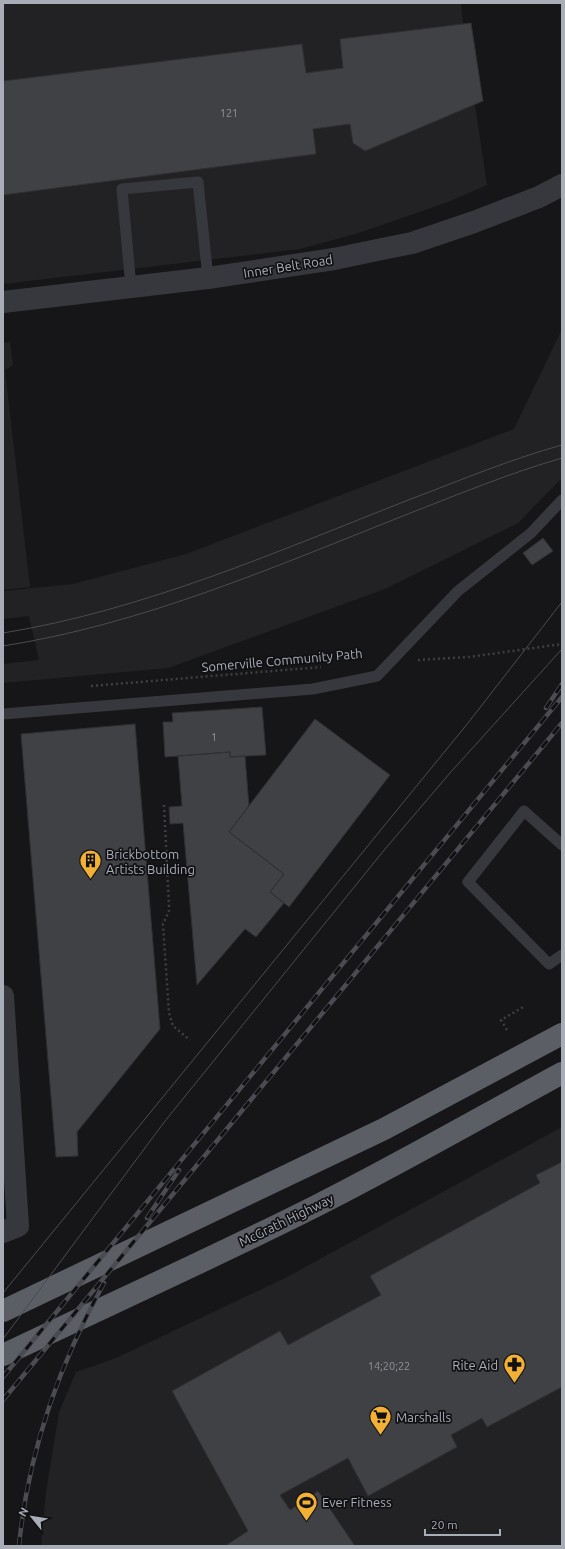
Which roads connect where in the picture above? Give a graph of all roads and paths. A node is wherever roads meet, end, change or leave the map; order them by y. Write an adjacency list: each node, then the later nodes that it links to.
1 (562, 186): 2 (street, Inner Belt Road)
2 (208, 278): 3 (street, Inner Belt Road); 3 (lane)
3 (130, 286): 4 (street, Inner Belt Road)
4 (3, 302)
5 (562, 500): 10 (lane)
6 (562, 644): 7 (path)
7 (416, 660)
8 (323, 667): 9 (path, Somerville Community Path)
9 (89, 686)
10 (3, 714)
11 (164, 805): 18 (path)
12 (562, 845): 13 (lane)
13 (562, 955)
14 (3, 996): 20 (street)
15 (525, 1006): 16 (path)
16 (508, 1030)
17 (562, 1034): 21 (highway)
18 (190, 1040)
19 (562, 1073): 22 (highway, McGrath Highway)
20 (10, 1229)
21 (3, 1311)
22 (3, 1354)

